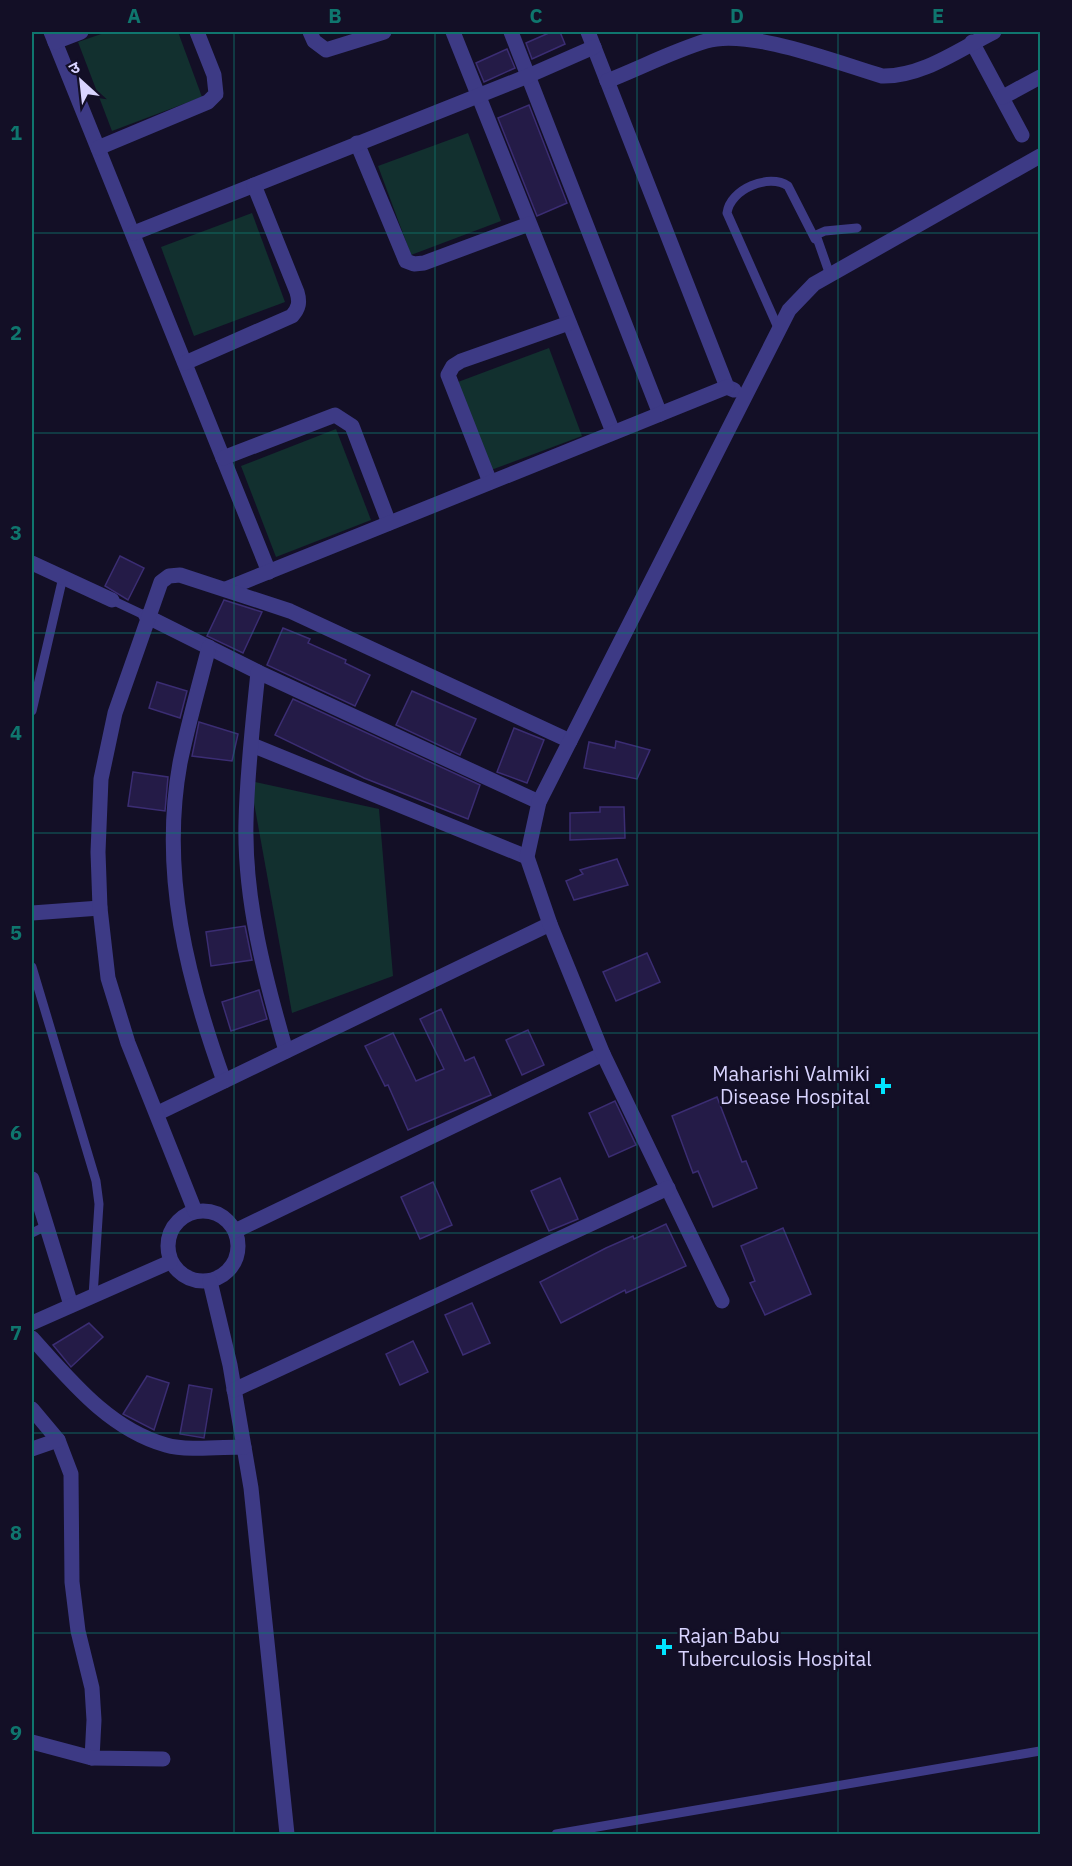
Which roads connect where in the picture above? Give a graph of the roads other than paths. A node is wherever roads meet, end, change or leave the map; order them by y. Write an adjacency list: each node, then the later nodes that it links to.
1 (81, 32): 9 (street)
2 (197, 32): 20 (street)
3 (310, 32): 4 (street)
4 (384, 32)
5 (453, 32): 16 (street)
6 (511, 32): 13 (street)
7 (588, 32): 12 (street)
8 (993, 32): 11 (street)
9 (53, 37): 20 (street)
10 (772, 38): 11 (street); 15 (street)
11 (972, 42): 17 (street)
12 (594, 47): 13 (street); 15 (street)
13 (528, 76): 16 (street); 33 (street)
14 (1041, 77): 17 (street)
15 (607, 81): 31 (street)
16 (478, 94): 19 (street); 23 (street)
17 (1003, 97): 18 (street)
18 (1022, 135)
19 (357, 143): 22 (street); 23 (street)
20 (98, 148): 25 (street)
21 (1041, 156): 27 (street)
22 (254, 185): 25 (street); 30 (street)
23 (530, 224): 28 (street)
24 (857, 228): 26 (lane)
25 (134, 233): 30 (street)
26 (815, 239): 27 (lane); 29 (lane)
27 (830, 275): 29 (street)
28 (569, 323): 34 (street); 36 (street)
29 (779, 330): 32 (street)
30 (185, 363): 35 (street)
31 (727, 387): 32 (street); 33 (street)
32 (745, 396): 47 (street)
33 (660, 414): 34 (street)
34 (613, 432): 36 (street)
35 (223, 458): 37 (street); 39 (street)
36 (490, 482): 37 (street)
37 (389, 523): 39 (street)
38 (32, 563): 40 (street)
39 (269, 572): 41 (street)
40 (63, 577): 42 (street); 46 (lane)
41 (226, 590): 43 (street); 47 (street)
42 (112, 600): 43 (lane)
43 (146, 616): 44 (street); 51 (street)
44 (209, 647): 45 (street); 57 (street)
45 (258, 672): 48 (street); 49 (street)
46 (32, 711)
47 (570, 741): 49 (street)
48 (252, 745): 50 (street); 55 (street)
49 (539, 801): 50 (street)
50 (527, 857): 53 (street)
51 (99, 908): 52 (street); 58 (street)
52 (32, 914)
53 (550, 924): 55 (street); 56 (street)
54 (32, 967): 67 (lane)
55 (286, 1051): 57 (street)
56 (603, 1054): 60 (street); 63 (street)
57 (224, 1081): 58 (street)
58 (158, 1113): 61 (street)
59 (32, 1179): 62 (street)
60 (668, 1188): 68 (street); 72 (street)
61 (195, 1211): 63 (street); 65 (street)
62 (46, 1226): 64 (lane); 69 (street)
63 (235, 1231): 66 (street)
64 (32, 1233)
65 (170, 1262): 66 (street); 67 (street)
66 (210, 1281): 72 (street)
67 (93, 1296): 69 (street)
68 (722, 1300)
69 (71, 1305): 70 (street)
70 (32, 1323)
71 (32, 1338): 75 (street)
72 (234, 1390): 75 (street)
73 (32, 1408): 74 (street)
74 (58, 1440): 76 (street); 79 (street)
75 (244, 1447): 81 (street)
76 (32, 1449)
77 (32, 1742): 79 (street)
78 (1041, 1751): 82 (lane)
79 (92, 1758): 80 (street)
80 (163, 1759)
81 (287, 1834)
82 (556, 1834)

